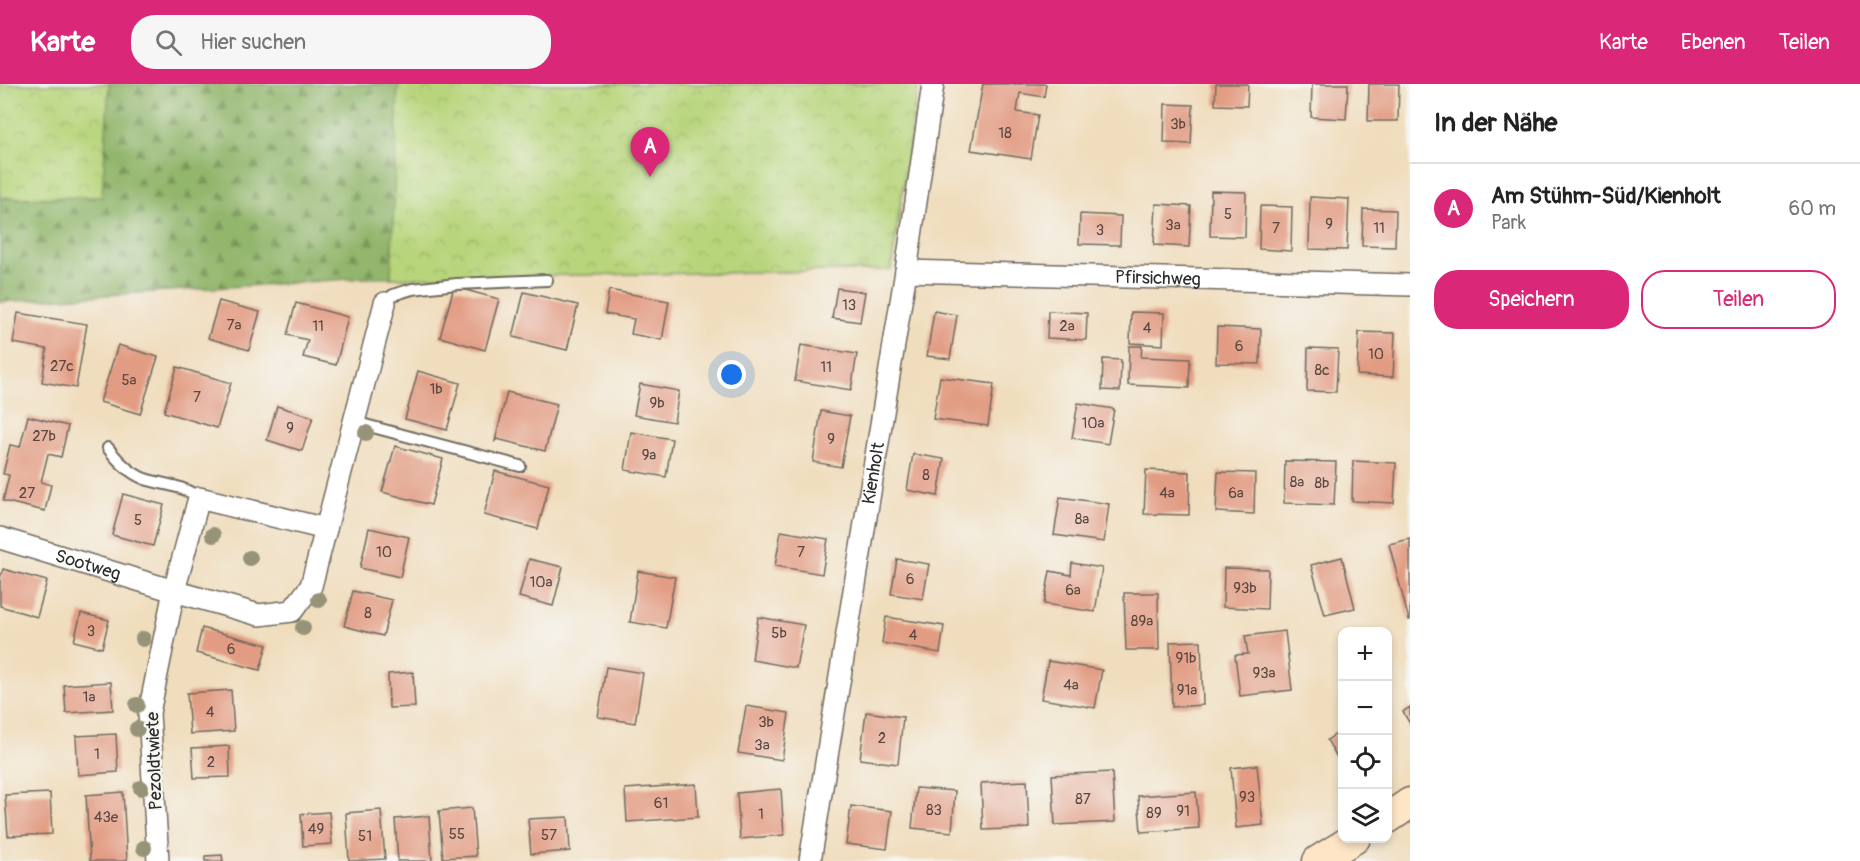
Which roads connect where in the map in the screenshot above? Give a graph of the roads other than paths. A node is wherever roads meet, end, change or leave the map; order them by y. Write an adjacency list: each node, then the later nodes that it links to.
1 (933, 84): 2 (street, Kienholt)
2 (906, 271): 4 (street, Pfirsichweg); 17 (street, Kienholt)
3 (547, 280): 5 (lane)
4 (1410, 285)
5 (385, 303): 6 (street)
6 (354, 422): 8 (lane); 10 (street)
7 (108, 448): 9 (lane)
8 (520, 466)
9 (199, 498): 10 (street); 12 (street, Pezoldtwiete)
10 (326, 529): 12 (street)
11 (0, 538): 12 (street, Sootweg)
12 (174, 591): 16 (street, Pezoldtwiete)
13 (1410, 803): 14 (street)
14 (1392, 815)
15 (1347, 843): 18 (street)
16 (158, 861)
17 (810, 861)
18 (1318, 861)

